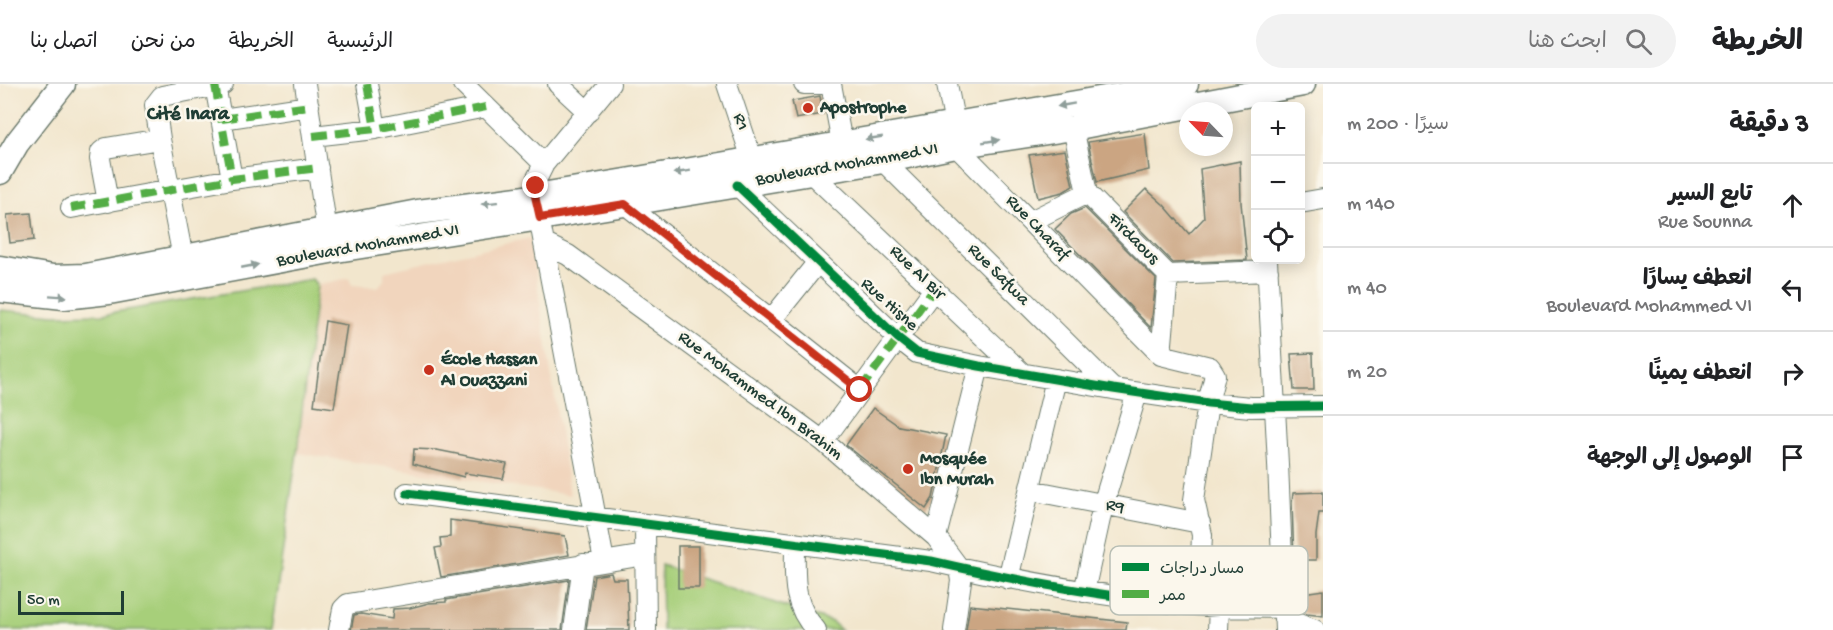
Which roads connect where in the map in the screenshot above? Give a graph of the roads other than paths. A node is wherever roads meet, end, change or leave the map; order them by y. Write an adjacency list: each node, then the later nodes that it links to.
1 (63, 84): 25 (main road)
2 (306, 84): 15 (street)
3 (368, 84): 20 (street)
4 (463, 84): 16 (street)
5 (558, 84): 17 (street)
6 (610, 84): 17 (street)
7 (727, 84): 26 (street, R1)
8 (804, 84): 9 (street)
9 (831, 84): 24 (street)
10 (947, 84): 22 (street)
11 (1186, 84): 22 (main road, Boulevard Mohammed VI, one-way to 22)
12 (1303, 84): 14 (main road, Boulevard Mohammed VI)
13 (219, 85): 18 (street); 23 (street)
14 (1254, 97): 19 (main road, Boulevard Mohammed VI)
15 (309, 106): 18 (street); 21 (street)
16 (486, 107): 20 (street); 28 (street)
17 (588, 112): 28 (street)
18 (222, 119): 32 (street)
19 (1073, 128): 22 (main road, Boulevard Mohammed VI, one-way to 19); 35 (street)
20 (375, 129): 21 (street)
21 (313, 136): 29 (street)
22 (956, 136): 24 (main road, Boulevard Mohammed VI, one-way to 24); 27 (main road, Boulevard Mohammed VI); 42 (street, Rue Charaf)
23 (159, 139): 34 (street); 37 (street)
24 (842, 143): 26 (main road, Boulevard Mohammed VI)
25 (9, 150): 30 (main road)
26 (752, 159): 40 (main road, Boulevard Mohammed VI, one-way to 40)
27 (883, 161): 31 (main road, Boulevard Mohammed VI); 58 (street, Rue Safwa)
28 (544, 164): 40 (street)
29 (318, 168): 32 (street); 43 (street)
30 (0, 172)
31 (810, 172): 33 (main road, Boulevard Mohammed VI); 50 (street, Rue Al Bir)
32 (232, 179): 34 (street)
33 (737, 185): 39 (main road, Boulevard Mohammed VI); 46 (street, Rue Hisne)
34 (169, 191): 37 (street); 45 (street)
35 (1087, 193): 42 (street); 49 (street, Firdaous)
36 (1323, 199): 38 (street)
37 (108, 202): 41 (street)
38 (1305, 202)
39 (625, 204): 40 (main road, Boulevard Mohammed VI); 52 (street)
40 (537, 207): 43 (main road, Boulevard Mohammed VI); 44 (street)
41 (71, 208)
42 (1031, 221): 54 (street, Rue Charaf)
43 (328, 240): 45 (main road, Boulevard Mohammed VI); 51 (main road, Boulevard Mohammed VI, one-way to 43)
44 (545, 244): 64 (street, Rue Mohammed Ibn Brahim); 68 (street)
45 (183, 258): 48 (main road, Boulevard Mohammed VI)
46 (818, 262): 52 (street); 53 (street, Rue Hisne)
47 (1268, 265): 49 (street); 63 (street)
48 (0, 268)
49 (1168, 274): 54 (street, Firdaous)
50 (934, 289): 53 (street); 56 (street, Rue Al Bir)
51 (0, 290)
52 (772, 319): 59 (street)
53 (898, 338): 55 (street, Rue Hisne); 59 (street)
54 (1161, 355): 61 (street)
55 (979, 366): 56 (street, Rue Hisne); 71 (street)
56 (1023, 374): 57 (street, Rue Hisne)
57 (1056, 379): 58 (street); 65 (street)
58 (1113, 389): 60 (street)
59 (860, 390): 64 (street)
60 (1137, 393): 61 (street); 67 (street)
61 (1208, 403): 63 (street); 69 (street)
62 (1323, 406): 63 (street)
63 (1275, 407): 74 (street)
64 (823, 441): 71 (street, Rue Mohammed Ibn Brahim)
65 (1030, 490): 67 (street, R9); 79 (street)
66 (407, 493): 68 (street)
67 (1103, 505): 69 (street, R9); 80 (street)
68 (596, 518): 70 (street); 76 (street)
69 (1200, 523): 73 (street)
70 (645, 524): 72 (street); 75 (street)
71 (936, 537): 78 (street, Rue Mohammed Ibn Brahim)
72 (795, 543): 78 (street); 88 (street)
73 (1203, 546)
74 (1281, 546)
75 (645, 555): 76 (street); 87 (street)
76 (604, 561): 77 (street)
77 (583, 564): 85 (street); 86 (street)
78 (959, 568): 79 (street); 89 (street)
79 (1008, 579): 80 (street)
80 (1084, 592): 81 (street)
81 (1110, 595)
82 (1219, 615): 90 (street)
83 (1262, 615): 84 (street)
84 (1284, 619): 91 (street)
85 (339, 630)
86 (574, 630)
87 (646, 630)
88 (816, 630)
89 (954, 630)
90 (1218, 630)
91 (1315, 630)

